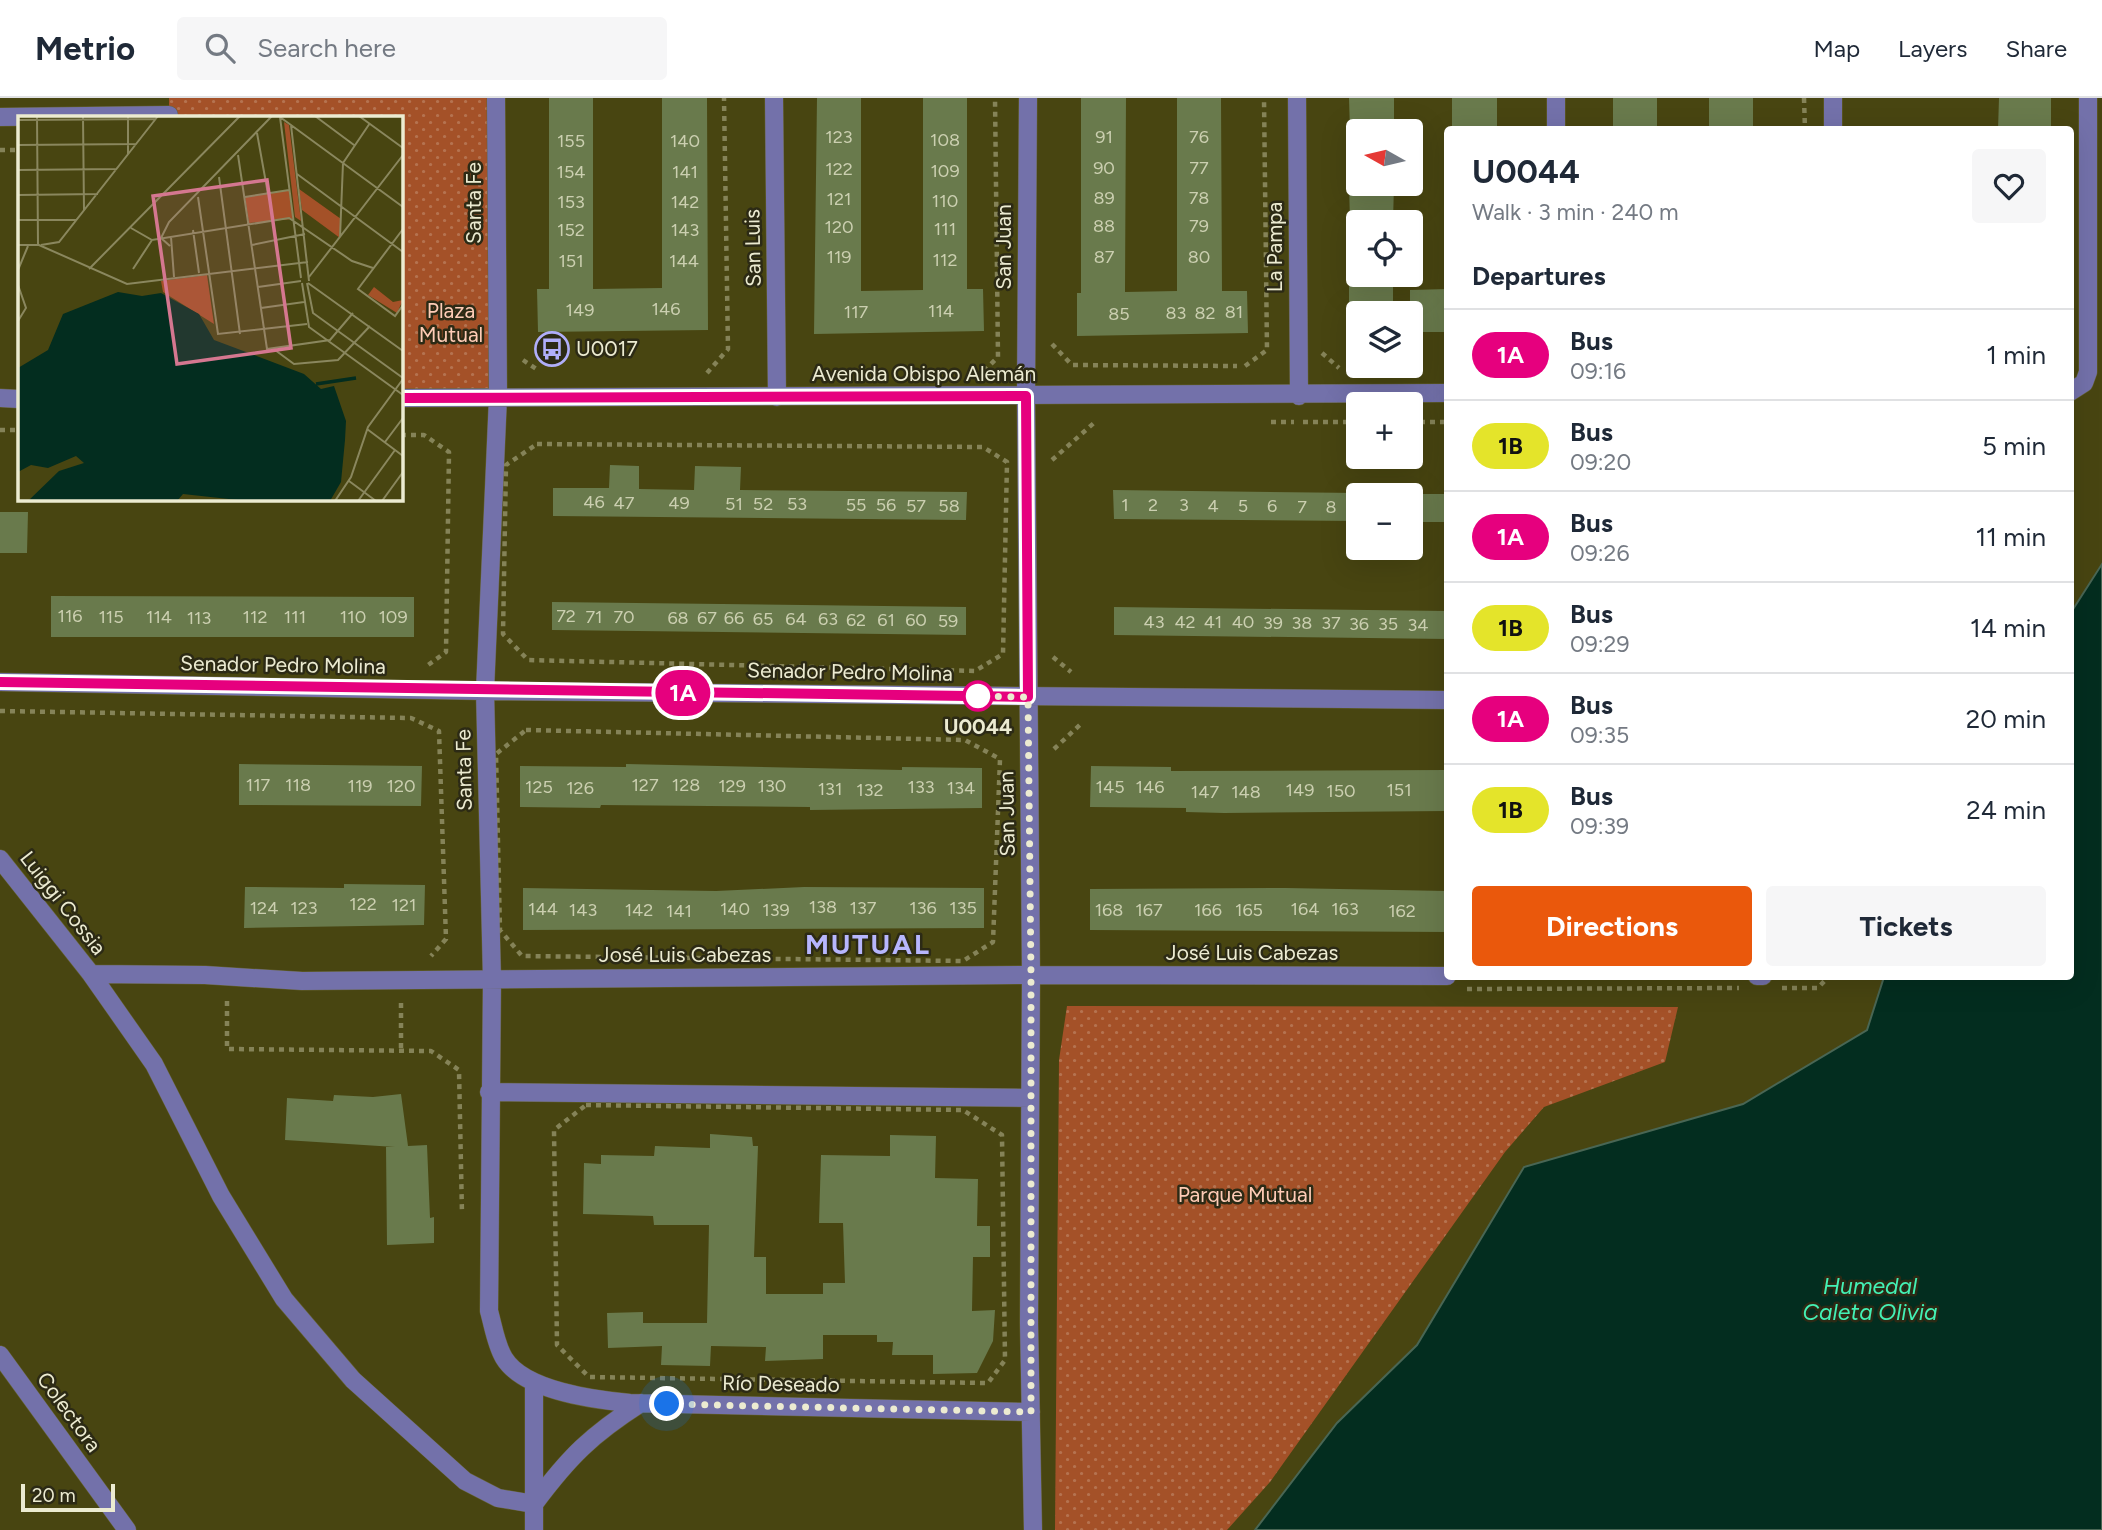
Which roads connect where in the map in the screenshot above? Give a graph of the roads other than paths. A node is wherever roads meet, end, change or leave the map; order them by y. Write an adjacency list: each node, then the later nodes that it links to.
1 (496, 98): 19 (street, Santa Fe)
2 (774, 98): 20 (street, San Luis)
3 (1028, 98): 17 (street, San Juan)
4 (1297, 98): 18 (street, La Pampa)
5 (1556, 98): 12 (street)
6 (1833, 98): 13 (street)
7 (2088, 98): 14 (street)
8 (169, 110): 10 (street)
9 (18, 116): 11 (street)
10 (24, 116)
11 (0, 117)
12 (1556, 126)
13 (1833, 126)
14 (2095, 303): 15 (street)
15 (2074, 389)
16 (1444, 393): 18 (street, Avenida Obispo Alemán)
17 (1026, 396): 18 (street, Avenida Obispo Alemán); 20 (street, Avenida Obispo Alemán); 26 (street, San Juan)
18 (1298, 396)
19 (498, 397): 20 (street, Avenida Obispo Alemán); 23 (street, Avenida Obispo Alemán); 25 (street, Santa Fe)
20 (777, 397)
21 (0, 398): 22 (street)
22 (18, 398)
23 (402, 398)
24 (0, 682): 25 (street, Senador Pedro Molina)
25 (485, 691): 26 (street, Senador Pedro Molina); 31 (street, Santa Fe)
26 (1028, 697): 27 (street, Senador Pedro Molina); 30 (street, San Juan)
27 (1444, 701)
28 (0, 859): 29 (street, Luiggi Cossia)
29 (90, 974): 31 (street, José Luis Cabezas); 41 (street, Luiggi Cossia)
30 (1031, 975): 31 (street, José Luis Cabezas); 32 (street, José Luis Cabezas); 36 (street, San Juan)
31 (492, 979): 35 (street, Santa Fe)
32 (1452, 982)
33 (1752, 982): 34 (street)
34 (1768, 982)
35 (489, 1092): 36 (street); 38 (street, Santa Fe)
36 (1030, 1098): 40 (street, San Juan)
37 (0, 1355): 42 (street, Colectora)
38 (534, 1382): 39 (street, Río Deseado); 41 (street)
39 (641, 1404): 40 (street, Río Deseado); 41 (street)
40 (1031, 1412): 44 (street, San Juan)
41 (534, 1504): 43 (street)
42 (127, 1530)
43 (534, 1530)
44 (1033, 1530)

